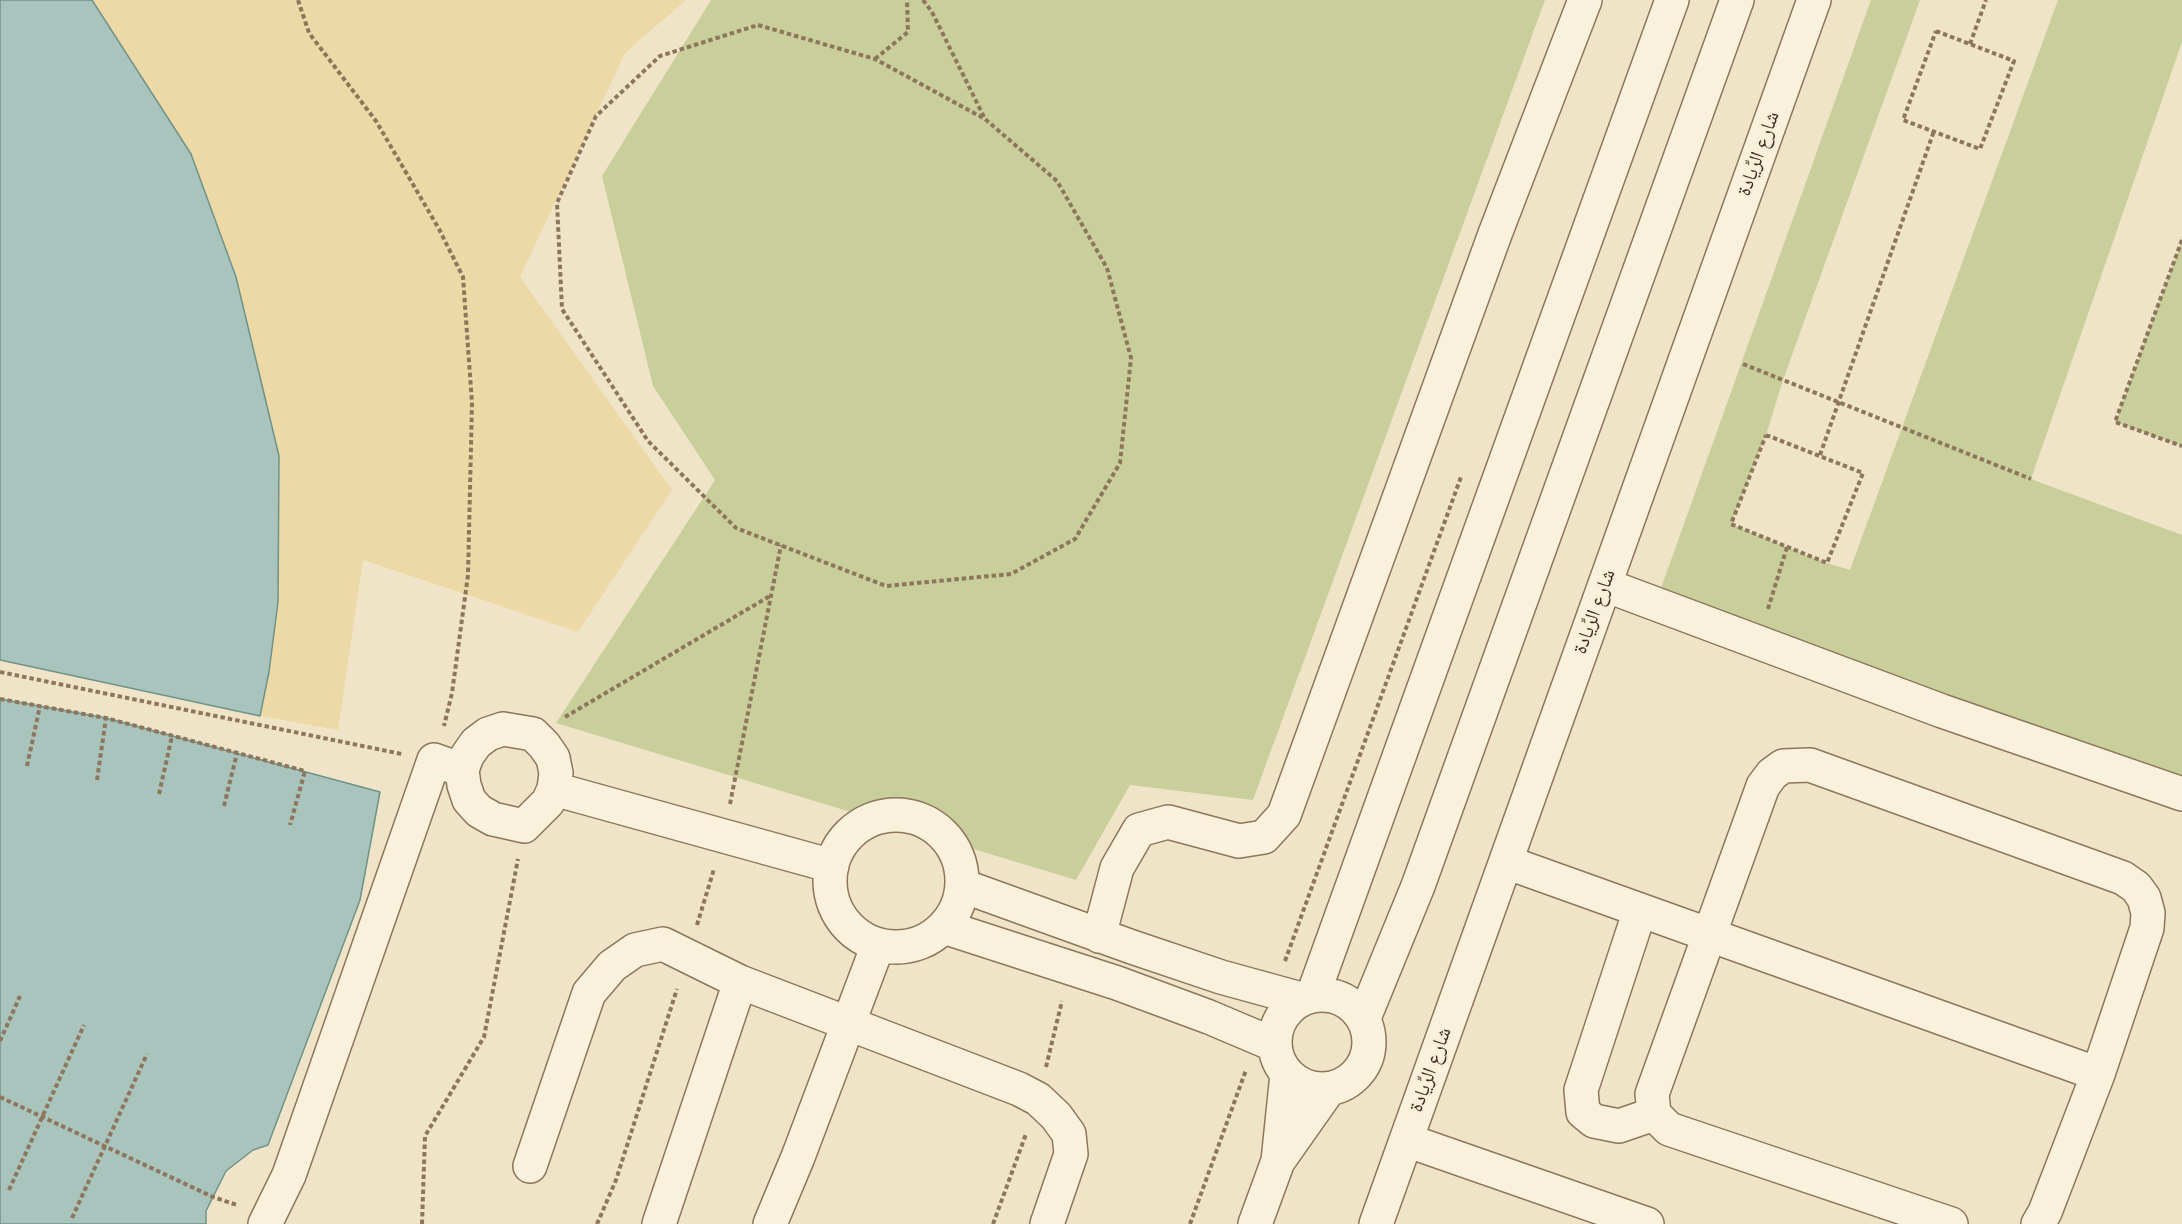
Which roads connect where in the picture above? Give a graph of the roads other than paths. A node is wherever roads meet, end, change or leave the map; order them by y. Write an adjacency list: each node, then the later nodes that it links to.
1 (1585, 0): 15 (street)
2 (1672, 0): 18 (street)
3 (1737, 0): 19 (street)
4 (1814, 0): 5 (street, شارع الرِّيادة)
5 (1605, 585): 8 (street); 9 (street, شارع الرِّيادة)
6 (448, 765): 7 (street); 7 (street); 28 (street)
7 (554, 789): 10 (street)
8 (2182, 794)
9 (1506, 862): 12 (street); 25 (street, شارع الرِّيادة)
10 (832, 866): 11 (street); 16 (street)
11 (963, 886): 13 (street); 15 (street)
12 (1640, 910): 14 (street); 24 (street)
13 (944, 927): 16 (street); 21 (street)
14 (1710, 935): 22 (street); 22 (street); 24 (street)
15 (1099, 936): 18 (street)
16 (878, 945): 20 (street)
17 (740, 982): 20 (street); 27 (street); 29 (street)
18 (1296, 995): 19 (street); 21 (street)
19 (1364, 1018): 23 (street)
20 (848, 1024): 30 (street); 31 (street)
21 (1273, 1053): 23 (street); 26 (street)
22 (2098, 1074): 36 (street)
23 (1329, 1089): 26 (street)
24 (1654, 1114): 35 (street)
25 (1406, 1140): 33 (street, شارع الرِّيادة); 34 (street)
26 (1278, 1161): 32 (street)
27 (530, 1166)
28 (265, 1224)
29 (659, 1224)
30 (770, 1224)
31 (1047, 1224)
32 (1255, 1224)
33 (1376, 1224)
34 (1647, 1224)
35 (1951, 1224)
36 (2038, 1224)

